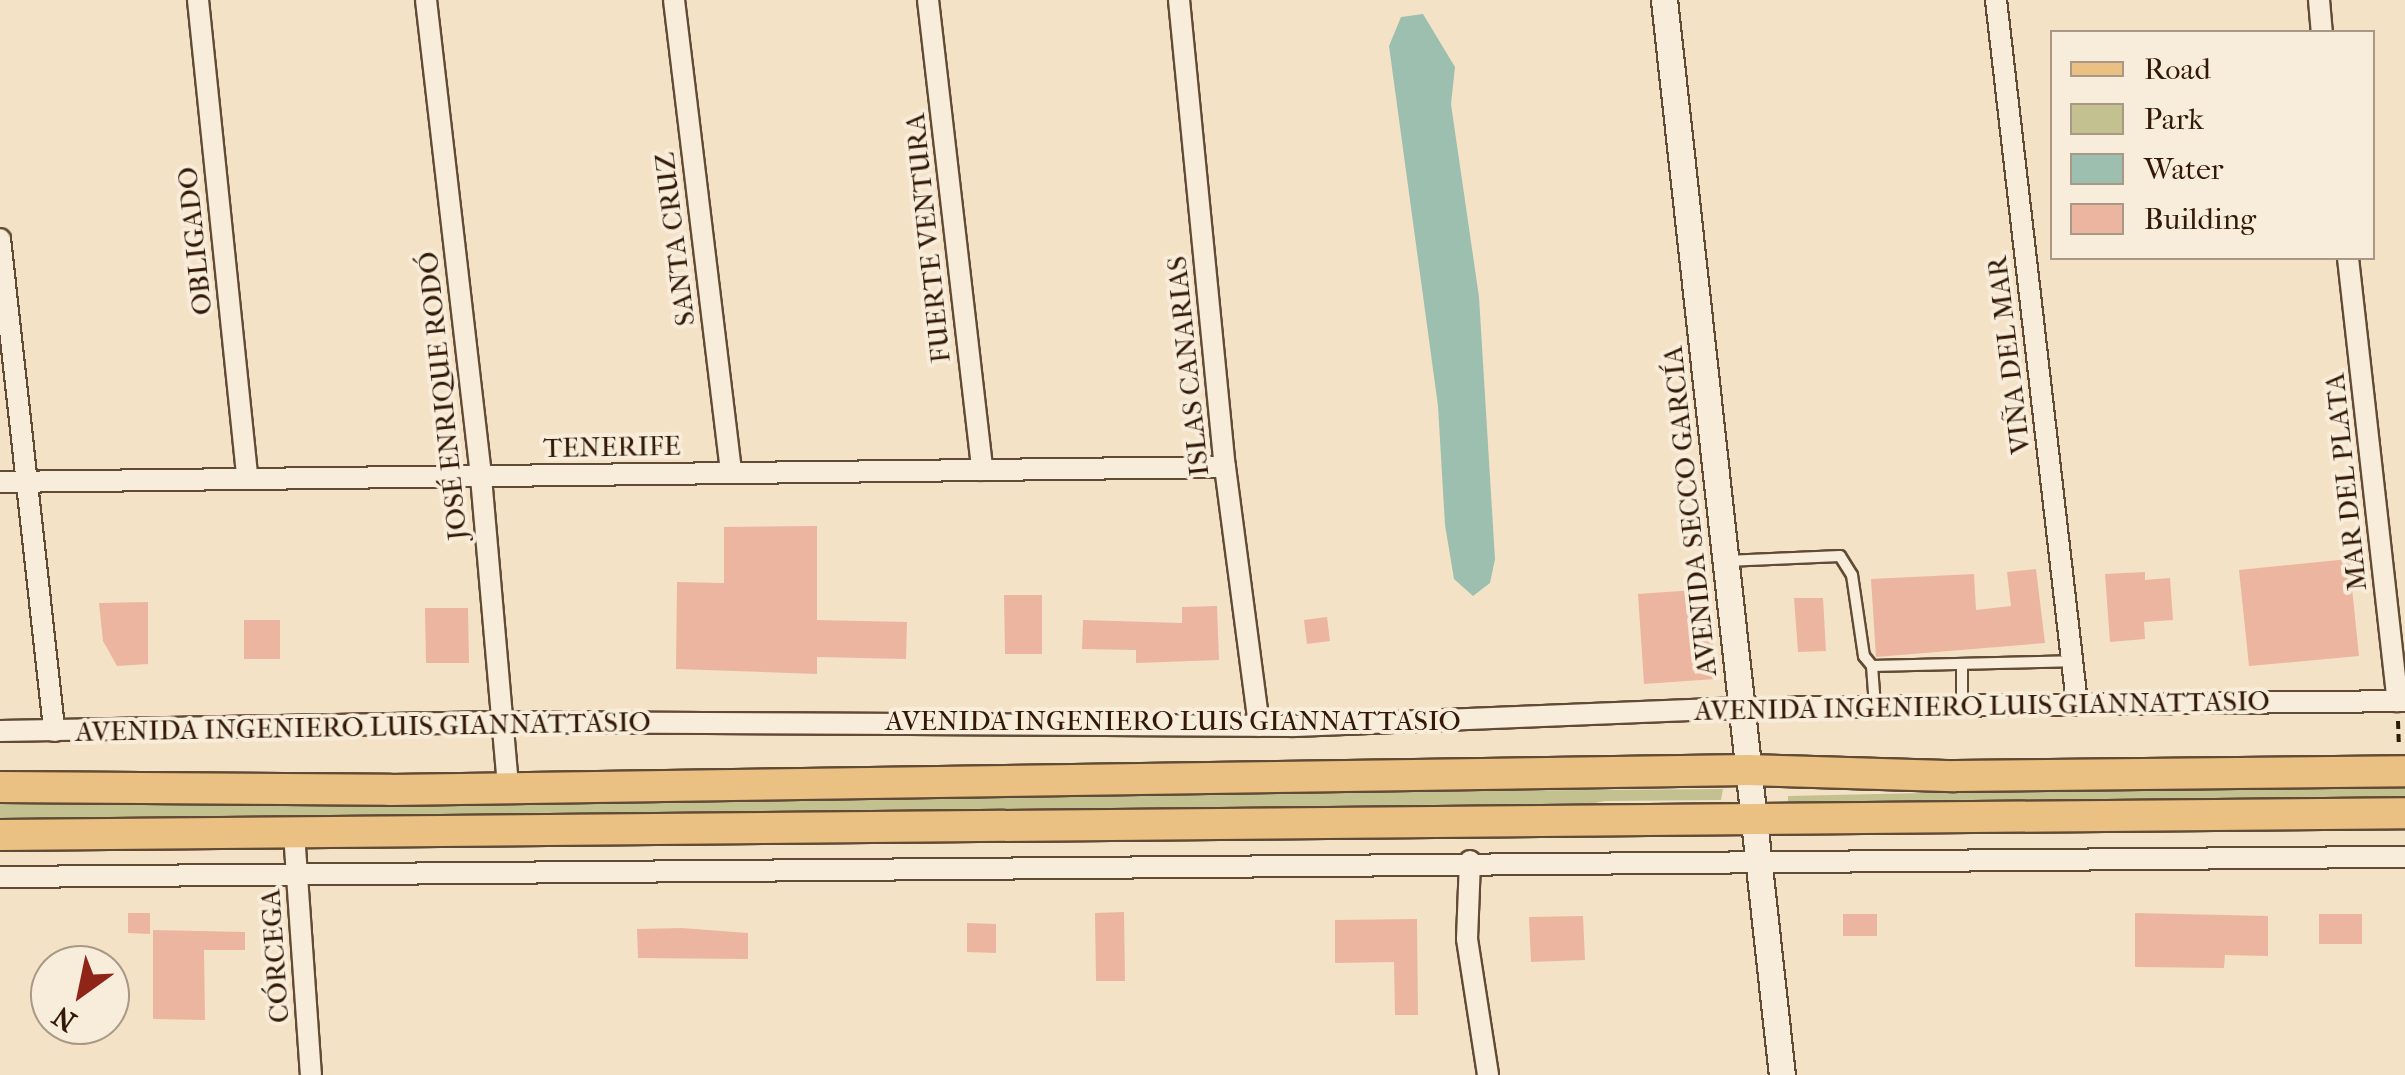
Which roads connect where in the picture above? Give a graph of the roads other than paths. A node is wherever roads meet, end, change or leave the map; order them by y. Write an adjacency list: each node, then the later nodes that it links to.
1 (198, 0): 15 (street, OBLIGADO)
2 (426, 0): 16 (street, JOSÉ ENRIQUE RODÓ)
3 (674, 0): 14 (street, SANTA CRUZ)
4 (928, 0): 13 (street, FUERTE VENTURA)
5 (1179, 0): 12 (street, ISLAS CANARIAS)
6 (1664, 0): 19 (street, AVENIDA SECCO GARCÍA)
7 (1996, 0): 20 (street, VIÑA DEL MAR)
8 (2318, 0): 9 (street)
9 (2322, 30)
10 (0, 238): 18 (street)
11 (2348, 260): 23 (street, MAR DEL PLATA)
12 (1225, 467): 13 (street, TENERIFE); 29 (street, ISLAS CANARIAS)
13 (982, 470): 14 (street, TENERIFE)
14 (731, 472): 16 (street, TENERIFE)
15 (247, 476): 16 (street, TENERIFE); 18 (street, TENERIFE)
16 (482, 477): 28 (street, JOSÉ ENRIQUE RODÓ)
17 (0, 482): 18 (street, TENERIFE)
18 (25, 482): 31 (street)
19 (1726, 561): 22 (lane); 27 (street, AVENIDA SECCO GARCÍA)
20 (2072, 661): 21 (lane); 24 (street, VIÑA DEL MAR)
21 (1962, 664): 22 (lane); 25 (lane)
22 (1872, 666): 26 (lane)
23 (2402, 701): 24 (street, AVENIDA INGENIERO LUIS GIANNATTASIO)
24 (2078, 704): 25 (street, AVENIDA INGENIERO LUIS GIANNATTASIO)
25 (1962, 705): 26 (street, AVENIDA INGENIERO LUIS GIANNATTASIO)
26 (1875, 706): 27 (street, AVENIDA INGENIERO LUIS GIANNATTASIO)
27 (1742, 708): 29 (street, AVENIDA INGENIERO LUIS GIANNATTASIO); 32 (street, AVENIDA SECCO GARCÍA)
28 (502, 722): 29 (street, AVENIDA INGENIERO LUIS GIANNATTASIO); 31 (street, AVENIDA INGENIERO LUIS GIANNATTASIO); 34 (street, JOSÉ ENRIQUE RODÓ)
29 (1259, 726)
30 (0, 731): 31 (street, AVENIDA INGENIERO LUIS GIANNATTASIO)
31 (54, 731)
32 (1748, 770): 33 (main road, AVENIDA INGENIERO LUIS GIANNATTASIO); 34 (main road, AVENIDA INGENIERO LUIS GIANNATTASIO); 37 (street, AVENIDA SECCO GARCÍA)
33 (2402, 771)
34 (508, 786): 35 (main road, AVENIDA INGENIERO LUIS GIANNATTASIO)
35 (0, 787)
36 (2405, 813): 37 (main road)
37 (1752, 818): 38 (main road); 41 (street, AVENIDA SECCO GARCÍA)
38 (294, 833): 39 (main road); 43 (street, CÓRCEGA)
39 (0, 835)
40 (2405, 858): 41 (street)
41 (1756, 860): 42 (street); 47 (street, AVENIDA SECCO GARCÍA)
42 (1470, 861): 43 (street); 46 (street)
43 (296, 875): 44 (street); 45 (street, CÓRCEGA)
44 (0, 877)
45 (311, 1075)
46 (1488, 1075)
47 (1782, 1075)

